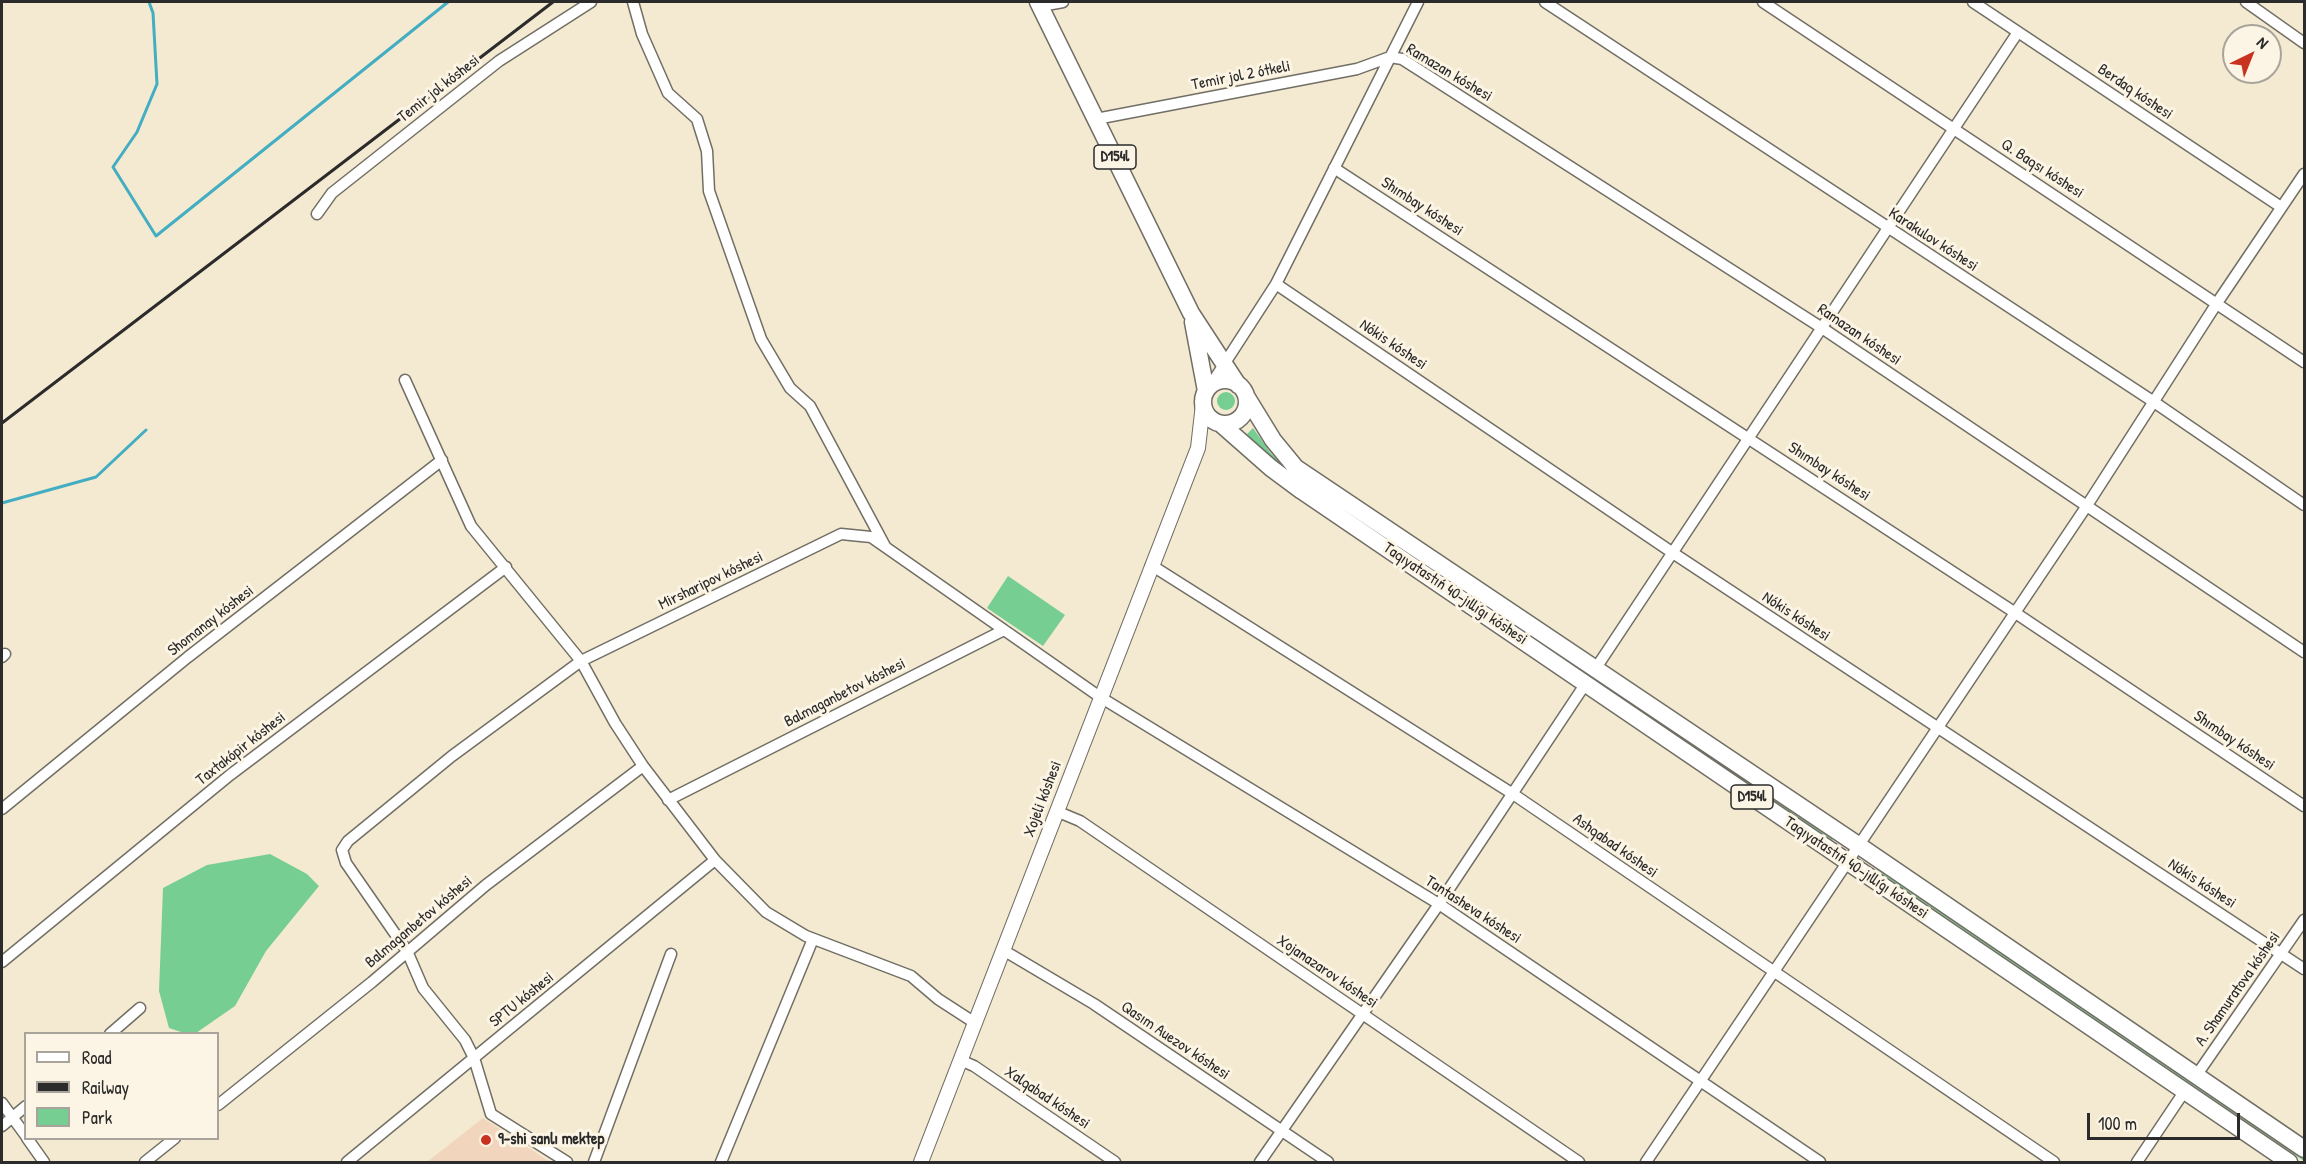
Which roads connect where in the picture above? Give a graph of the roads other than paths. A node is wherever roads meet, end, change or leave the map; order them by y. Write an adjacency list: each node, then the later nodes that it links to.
1 (591, 2): 18 (street, Temir jol kóshesi)
2 (633, 2): 36 (street)
3 (1063, 2): 9 (street)
4 (1418, 2): 12 (street)
5 (1545, 2): 19 (street, Karakulov kóshesi)
6 (1763, 2): 14 (street, Q. Baqsı kóshesi)
7 (1973, 2): 10 (street, Berdaq kóshesi)
8 (2246, 2): 11 (street)
9 (1040, 4): 13 (main road, D154l)
10 (2018, 32): 14 (street); 17 (street, Berdaq kóshesi)
11 (2304, 43)
12 (1390, 57): 13 (street, Temir jol 2 ótkeli); 15 (street); 23 (street, Ramazan kóshesi)
13 (1096, 119): 22 (main road, D154l)
14 (1954, 129): 19 (street); 21 (street, Q. Baqsı kóshesi)
15 (1334, 168): 20 (street); 31 (street, Shımbay kóshesi)
16 (2304, 174): 17 (street)
17 (2282, 207): 21 (street)
18 (317, 214)
19 (1888, 228): 23 (street); 29 (street, Karakulov kóshesi)
20 (1275, 284): 25 (street); 37 (street, Nókis kóshesi)
21 (2217, 303): 24 (street, Q. Baqsı kóshesi); 29 (street)
22 (1191, 313): 25 (main road, D154l); 28 (main road, D154l)
23 (1822, 328): 31 (street); 35 (street, Ramazan kóshesi)
24 (2304, 362)
25 (1224, 364): 27 (main road, D154l); 28 (street)
26 (405, 380): 33 (street)
27 (1242, 390): 28 (main road); 30 (main road); 44 (main road, Taqıyatastıń 40-jıllıǵı kóshesi / D154l)
28 (1206, 394): 30 (main road, D154l); 32 (street)
29 (2154, 402): 34 (street, Karakulov kóshesi); 35 (street)
30 (1221, 424): 32 (street); 45 (main road, Taqıyatastıń 40-jıllıǵı kóshesi / D154l)
31 (1749, 438): 37 (street); 40 (street, Shımbay kóshesi)
32 (1198, 448): 38 (street, Xojeli kóshesi)
33 (441, 460): 39 (street); 52 (street, Shomanay kóshesi)
34 (2304, 505)
35 (2086, 507): 40 (street); 42 (street, Ramazan kóshesi)
36 (887, 548): 41 (street, Mirsharipov kóshesi); 43 (street, Mirsharipov kóshesi)
37 (1673, 553): 44 (street); 47 (street, Nókis kóshesi)
38 (1152, 565): 46 (street, Xojeli kóshesi); 49 (street, Ashqabad kóshesi)
39 (506, 567): 43 (street); 64 (street, Taxtakópir kóshesi)
40 (2014, 612): 47 (street); 51 (street, Shımbay kóshesi)
41 (1004, 630): 46 (street, Mirsharipov kóshesi); 50 (street, Balmaganbetov kóshesi)
42 (2304, 652)
43 (581, 662): 48 (street); 61 (street, Mirsharipov kóshesi)
44 (1596, 668): 54 (main road, Taqıyatastıń 40-jıllıǵı kóshesi / D154l)
45 (1586, 683): 49 (street); 56 (main road, Taqıyatastıń 40-jıllıǵı kóshesi / D154l)
46 (1100, 697): 53 (street, Xojeli kóshesi); 57 (street, Tantasheva kóshesi)
47 (1936, 727): 54 (street); 63 (street, Nókis kóshesi)
48 (643, 766): 50 (street); 61 (street, Balmaganbetov kóshesi)
49 (1513, 794): 57 (street); 66 (street, Ashqabad kóshesi)
50 (668, 800): 55 (street)
51 (2304, 806)
52 (2, 809)
53 (1056, 811): 60 (street, Xojeli kóshesi); 68 (street, Xojanazarov kóshesi)
54 (1858, 844): 56 (street); 73 (main road, Taqıyatastıń 40-jıllıǵı kóshesi / D154l)
55 (715, 860): 59 (street); 71 (street, SPTU kóshesi)
56 (1847, 861): 66 (street); 75 (main road, Taqıyatastıń 40-jıllıǵı kóshesi / D154l)
57 (1439, 904): 68 (street); 74 (street, Tantasheva kóshesi)
58 (2304, 920): 63 (street, A. Shamuratova kóshesi)
59 (813, 939): 69 (street); 91 (street)
60 (1003, 950): 69 (street, Xojeli kóshesi); 81 (street, Qasım Auezov kóshesi)
61 (407, 951): 71 (street); 77 (street, Balmaganbetov kóshesi)
62 (671, 954): 90 (street)
63 (2282, 954): 65 (street, Nókis kóshesi); 73 (street, A. Shamuratova kóshesi)
64 (2, 962)
65 (2304, 969)
66 (1772, 972): 74 (street); 99 (street, Ashqabad kóshesi)
67 (141, 1008): 70 (street)
68 (1363, 1015): 81 (street); 96 (street, Xojanazarov kóshesi)
69 (975, 1023): 72 (street, Xojeli kóshesi)
70 (112, 1032)
71 (474, 1058): 88 (street, SPTU kóshesi); 89 (street)
72 (960, 1060): 92 (street, Xojeli kóshesi); 93 (street, Xalqabad kóshesi)
73 (2196, 1076): 85 (main road, Taqıyatastıń 40-jıllıǵı kóshesi / D154l)
74 (1701, 1080): 97 (street); 98 (street, Tantasheva kóshesi)
75 (2184, 1092): 100 (street); 101 (main road, Taqıyatastıń 40-jıllıǵı kóshesi / D154l)
76 (2, 1103): 79 (street)
77 (219, 1104)
78 (24, 1108): 79 (street)
79 (12, 1117): 80 (street); 82 (street)
80 (2, 1126)
81 (1281, 1131): 94 (street); 95 (street, Qasım Auezov kóshesi)
82 (24, 1134)
83 (28, 1140): 86 (street)
84 (172, 1140): 87 (street)
85 (2304, 1149)
86 (44, 1162)
87 (145, 1162)
88 (347, 1162)
89 (567, 1162)
90 (594, 1162)
91 (722, 1162)
92 (921, 1162)
93 (1115, 1162)
94 (1260, 1162)
95 (1328, 1162)
96 (1579, 1162)
97 (1646, 1162)
98 (1820, 1162)
99 (2054, 1162)
100 (2137, 1162)
101 (2289, 1162)

